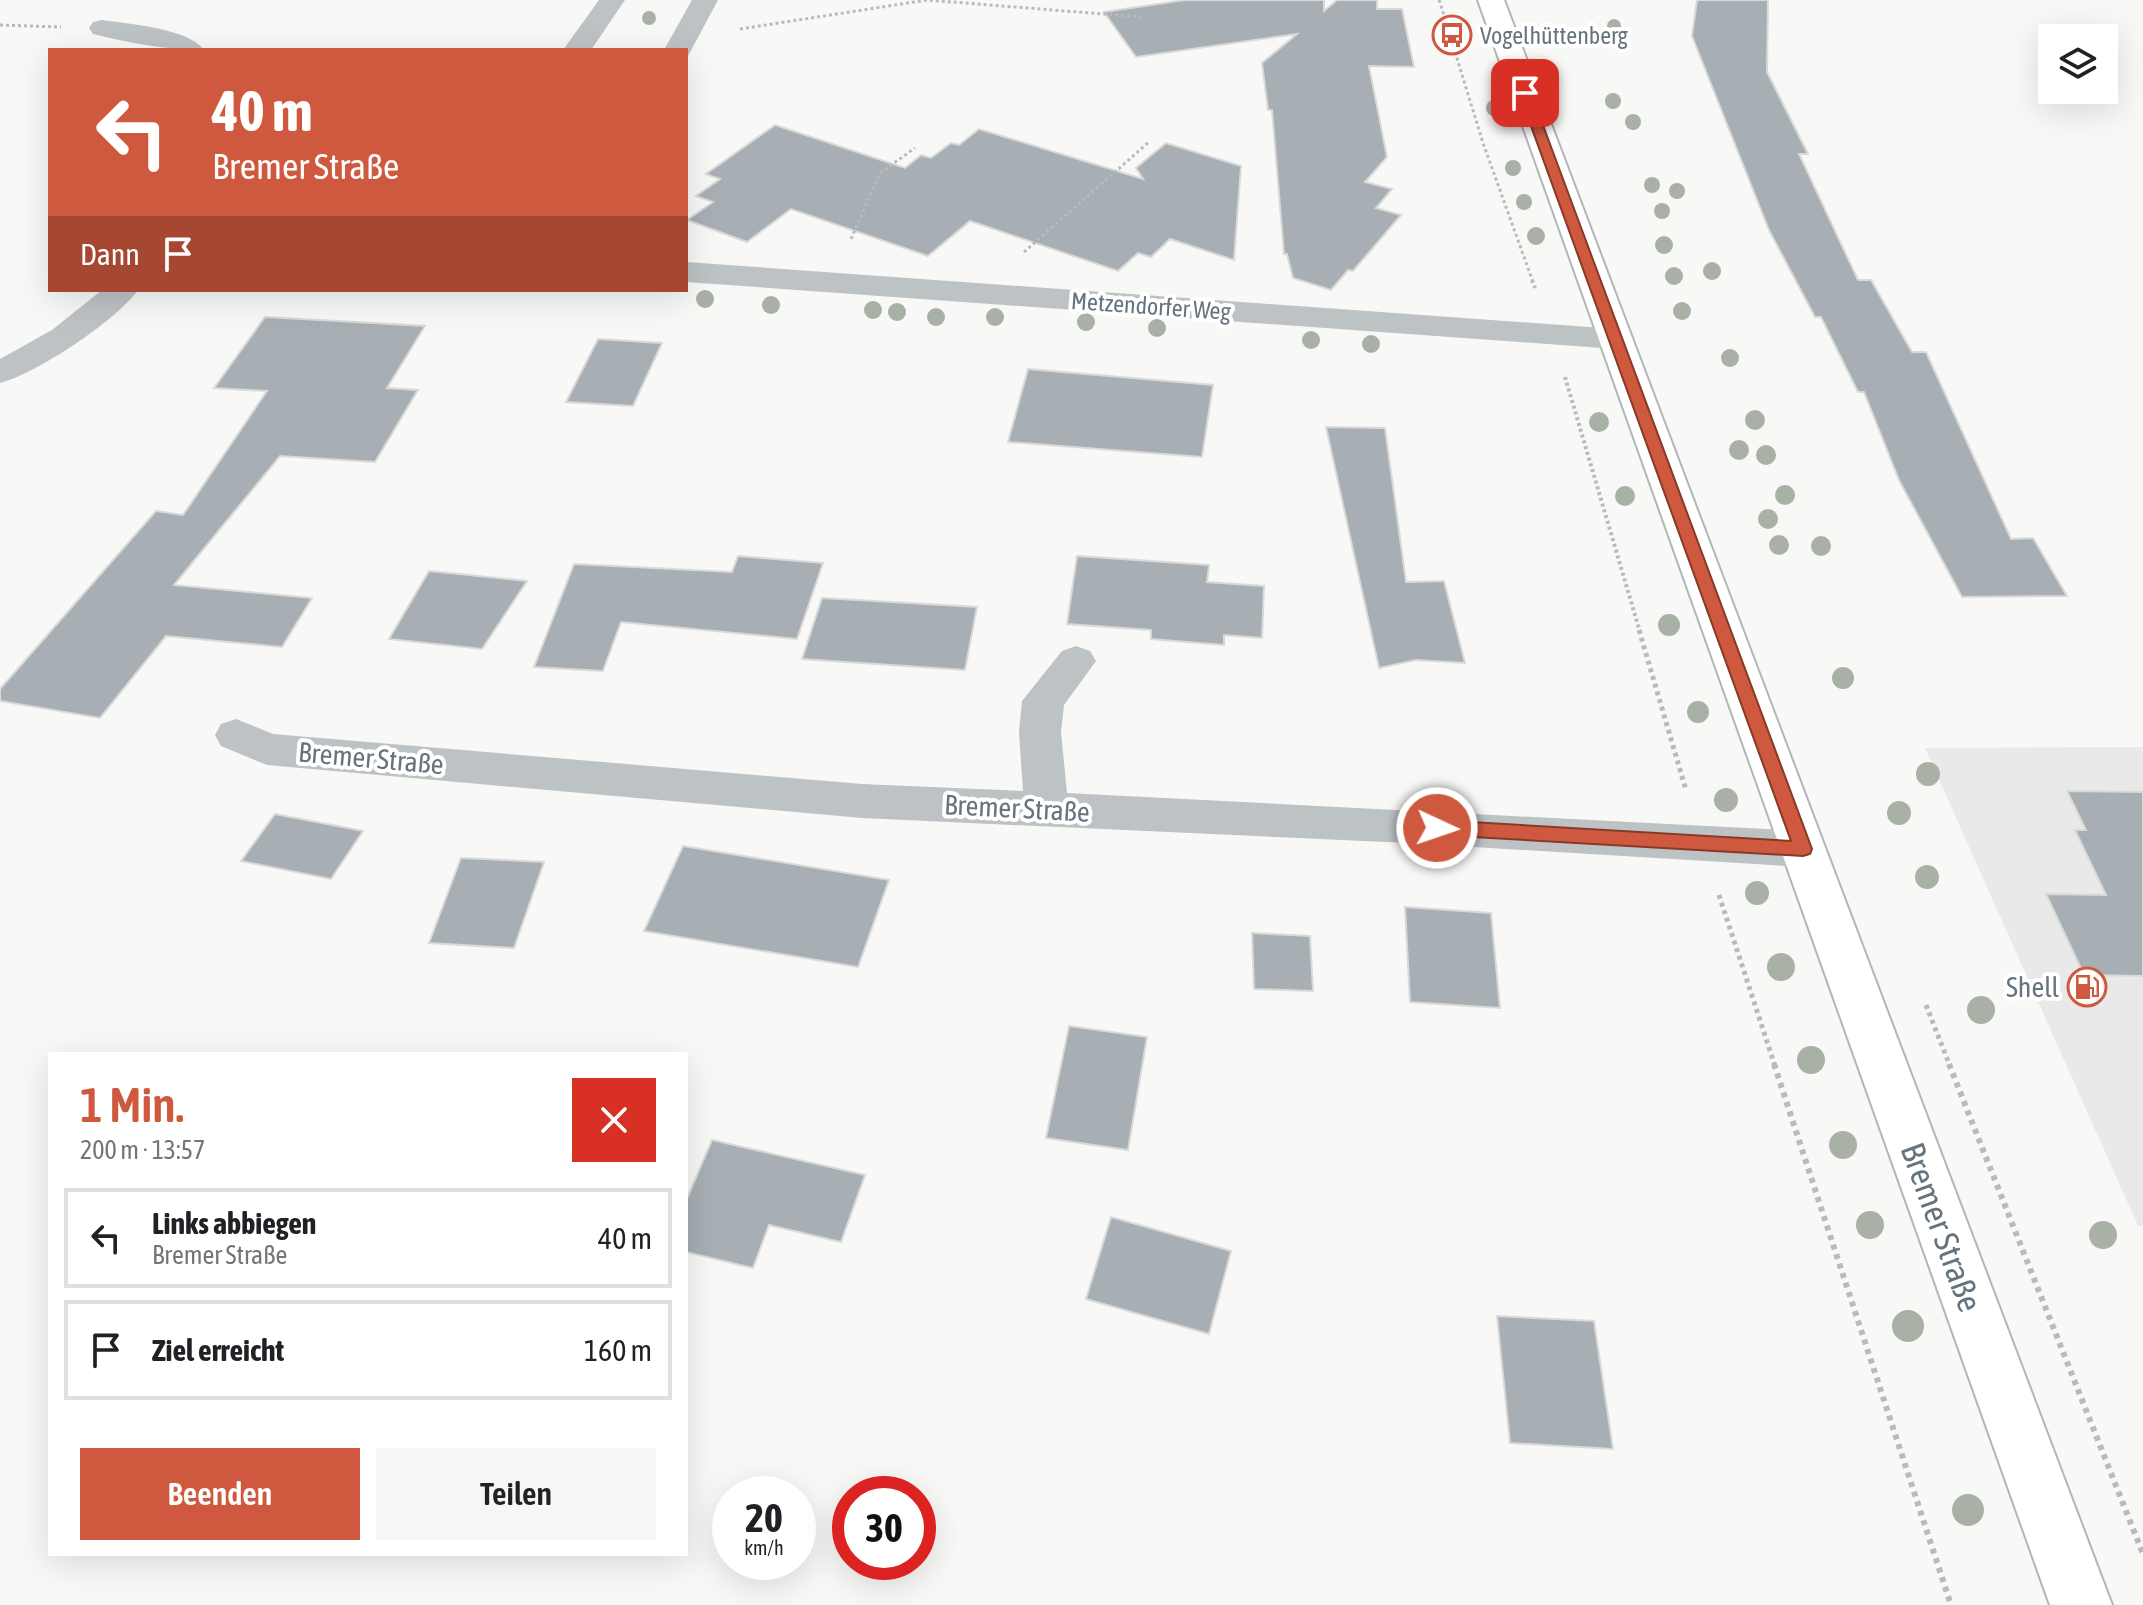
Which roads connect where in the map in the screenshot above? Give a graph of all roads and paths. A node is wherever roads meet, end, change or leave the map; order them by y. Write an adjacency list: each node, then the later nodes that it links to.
1 (612, 0): 9 (street)
2 (705, 0): 7 (street)
3 (1491, 0): 16 (main road, Bremer Straße)
4 (1141, 17): 7 (path)
5 (0, 25): 6 (path)
6 (102, 28): 8 (street)
7 (681, 44)
8 (185, 48)
9 (578, 48)
10 (1149, 142): 15 (path)
11 (915, 148): 13 (path)
12 (688, 272): 13 (street, Metzendorfer Weg)
13 (832, 283): 15 (street, Metzendorfer Weg)
14 (120, 292): 17 (street)
15 (999, 295): 16 (street, Metzendorfer Weg)
16 (1616, 339): 21 (main road, Bremer Straße)
17 (0, 373)
18 (1076, 661): 20 (street)
19 (236, 735): 20 (street, Bremer Straße)
20 (1046, 809): 21 (street, Bremer Straße)
21 (1803, 849): 22 (main road, Bremer Straße)
22 (2081, 1605)

